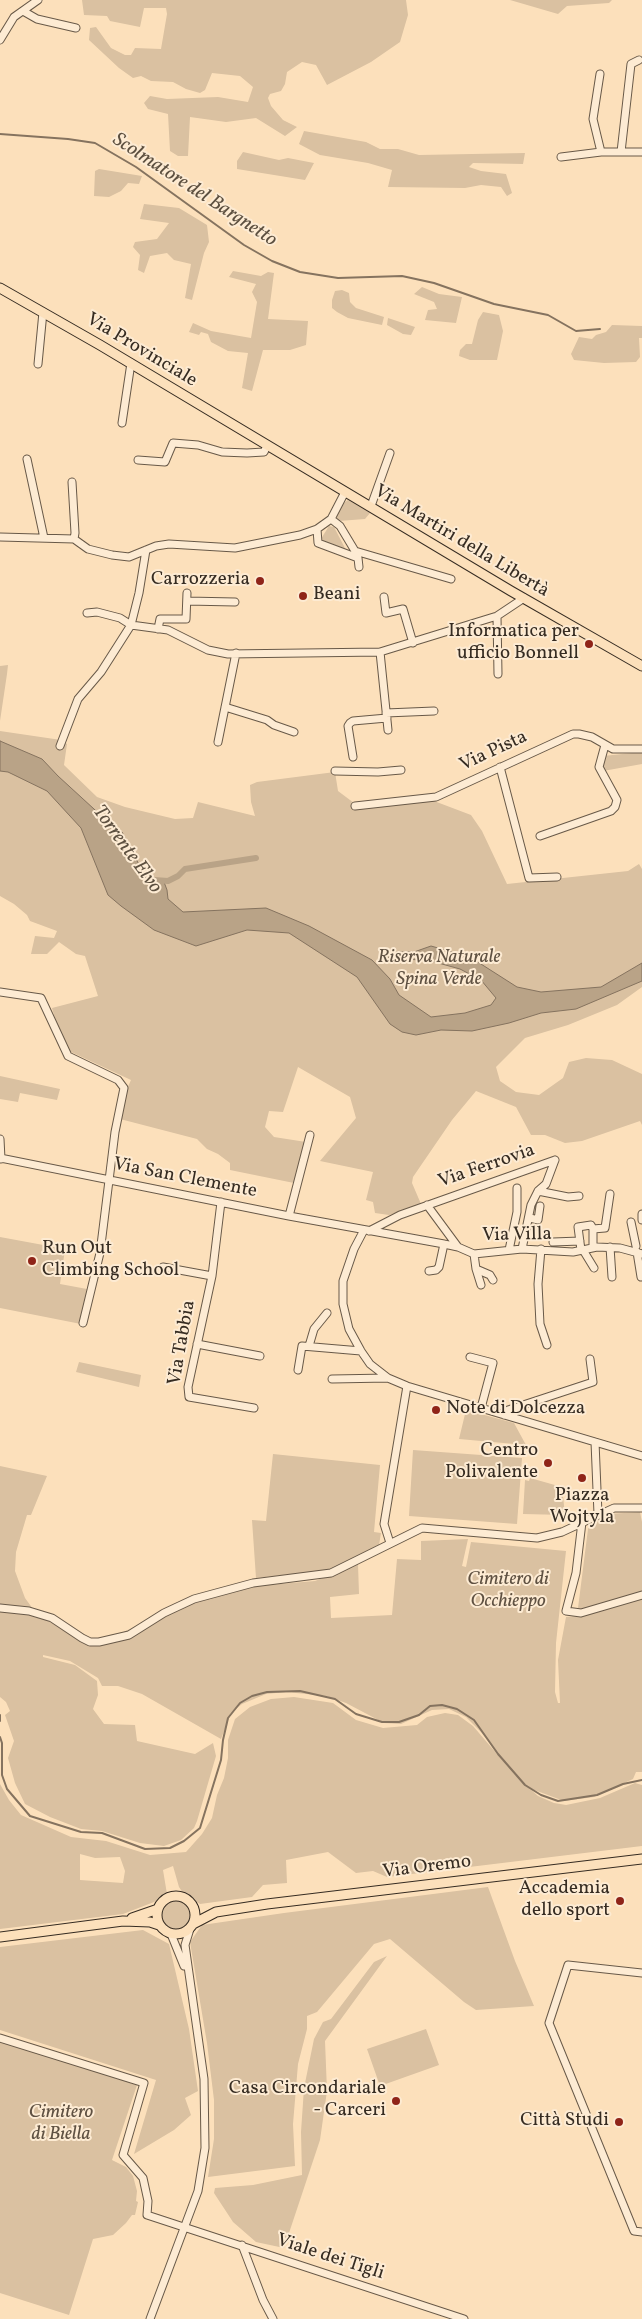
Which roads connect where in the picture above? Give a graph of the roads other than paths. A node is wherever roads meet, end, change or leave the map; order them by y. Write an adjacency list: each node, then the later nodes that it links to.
1 (38, 0): 2 (street)
2 (23, 12): 3 (street); 4 (street)
3 (76, 28)
4 (0, 40)
5 (639, 60): 8 (street)
6 (600, 74): 7 (street)
7 (601, 152): 8 (street); 10 (street)
8 (621, 152): 9 (street)
9 (642, 152)
10 (561, 157)
11 (0, 288): 12 (main road, Via Provinciale)
12 (43, 312): 13 (main road, Via Provinciale); 14 (street)
13 (131, 363): 15 (street); 16 (main road, Via Provinciale)
14 (38, 364)
15 (122, 423)
16 (266, 446): 19 (street); 21 (main road, Via Martiri della Libertà)
17 (390, 452): 22 (street)
18 (27, 459): 26 (street)
19 (138, 460)
20 (72, 482): 27 (street)
21 (345, 492): 22 (main road, Via Martiri della Libertà); 23 (street)
22 (371, 506): 32 (main road, Via Martiri della Libertà)
23 (330, 519): 24 (street); 30 (street)
24 (317, 529): 28 (street); 29 (street)
25 (0, 537): 26 (street)
26 (44, 538): 27 (street)
27 (74, 539): 28 (street)
28 (146, 550): 36 (street)
29 (359, 568)
30 (451, 579)
31 (384, 597): 38 (street)
32 (524, 598): 35 (street); 41 (main road, Via Martiri della Libertà)
33 (234, 602): 37 (street)
34 (87, 613): 36 (street)
35 (497, 616): 38 (street); 42 (street)
36 (131, 625): 37 (street); 50 (street)
37 (158, 629): 40 (street)
38 (413, 643): 39 (street)
39 (380, 652): 40 (street); 45 (street)
40 (236, 653): 43 (street)
41 (642, 666)
42 (498, 674)
43 (225, 707): 47 (street); 48 (street)
44 (434, 711): 45 (street)
45 (387, 715): 46 (street); 52 (street)
46 (388, 730)
47 (294, 732)
48 (218, 742)
49 (605, 745): 51 (street, Via Pista); 53 (street, Via Pista); 57 (street)
50 (60, 746)
51 (642, 749)
52 (353, 757)
53 (500, 767): 56 (street, Via Pista); 58 (street)
54 (401, 770): 55 (street)
55 (335, 771)
56 (355, 806)
57 (540, 836)
58 (557, 877)
59 (0, 992): 63 (street)
60 (310, 1135): 72 (street)
61 (0, 1139): 62 (street)
62 (0, 1158): 63 (street, Via San Clemente)
63 (109, 1180): 68 (street, Via San Clemente); 100 (street)
64 (517, 1188): 86 (street)
65 (538, 1191): 67 (street); 69 (street, Via Ferrovia); 73 (street, Via Ferrovia)
66 (610, 1194): 76 (street)
67 (579, 1196)
68 (221, 1202): 72 (street, Via San Clemente); 94 (street, Via Tabbia)
69 (427, 1205): 77 (street, Via Ferrovia); 81 (street)
70 (540, 1206): 73 (street)
71 (642, 1214): 74 (street)
72 (289, 1216): 77 (street, Via San Clemente)
73 (530, 1218): 84 (street, Via Ferrovia)
74 (642, 1220)
75 (630, 1222): 88 (street)
76 (593, 1229): 78 (street); 82 (street)
77 (366, 1231): 80 (street, Via Villa); 104 (street)
78 (580, 1241): 79 (street); 87 (street)
79 (553, 1242)
80 (444, 1244): 81 (street, Via Villa); 93 (street)
81 (458, 1247): 89 (street, Via Villa)
82 (593, 1247): 83 (street, Via Villa); 87 (street, Via Villa)
83 (610, 1247): 88 (street, Via Villa); 95 (street)
84 (522, 1249): 85 (street, Via Villa); 86 (street, Via Villa)
85 (541, 1249): 87 (street, Via Villa); 102 (street)
86 (509, 1250): 89 (street, Via Villa)
87 (582, 1250): 91 (street)
88 (638, 1251): 96 (street)
89 (474, 1254): 92 (street)
90 (163, 1267): 94 (street)
91 (594, 1268)
92 (476, 1269): 97 (street); 98 (street)
93 (429, 1271)
94 (212, 1276): 101 (street, Via Tabbia)
95 (612, 1277)
96 (641, 1277)
97 (493, 1280)
98 (481, 1286)
99 (328, 1313): 103 (street)
100 (83, 1323)
101 (197, 1344): 105 (street); 112 (street, Via Tabbia)
102 (547, 1345)
103 (309, 1346): 104 (street); 108 (street)
104 (361, 1351): 109 (street)
105 (260, 1356)
106 (470, 1358): 113 (street)
107 (590, 1359): 114 (street)
108 (298, 1370)
109 (388, 1378): 110 (street); 111 (street)
110 (332, 1379)
111 (407, 1386): 113 (street); 120 (street)
112 (254, 1408)
113 (481, 1408): 114 (street)
114 (504, 1415): 115 (street)
115 (596, 1442): 116 (street); 118 (street)
116 (642, 1456)
117 (642, 1508): 118 (street)
118 (598, 1514): 119 (street)
119 (582, 1522): 120 (street); 121 (street)
120 (390, 1543): 122 (street)
121 (642, 1595)
122 (0, 1608)
123 (642, 1859): 126 (main road, Via Oremo)
124 (194, 1907): 125 (main road); 126 (main road, Via Oremo); 129 (main road)
125 (158, 1909): 127 (main road); 128 (main road)
126 (216, 1912): 129 (main road, Via Oremo)
127 (123, 1921): 128 (main road); 131 (main road)
128 (159, 1925): 130 (main road)
129 (192, 1927): 130 (main road); 133 (street)
130 (171, 1934): 133 (street)
131 (0, 1937)
132 (642, 1973): 136 (street)
133 (188, 1975): 135 (street)
134 (0, 2038): 135 (street, Viale dei Tigli)
135 (186, 2228): 137 (street, Viale dei Tigli); 138 (street)
136 (642, 2232)
137 (242, 2245): 139 (street); 140 (street, Viale dei Tigli)
138 (150, 2319)
139 (273, 2319)
140 (464, 2319)

